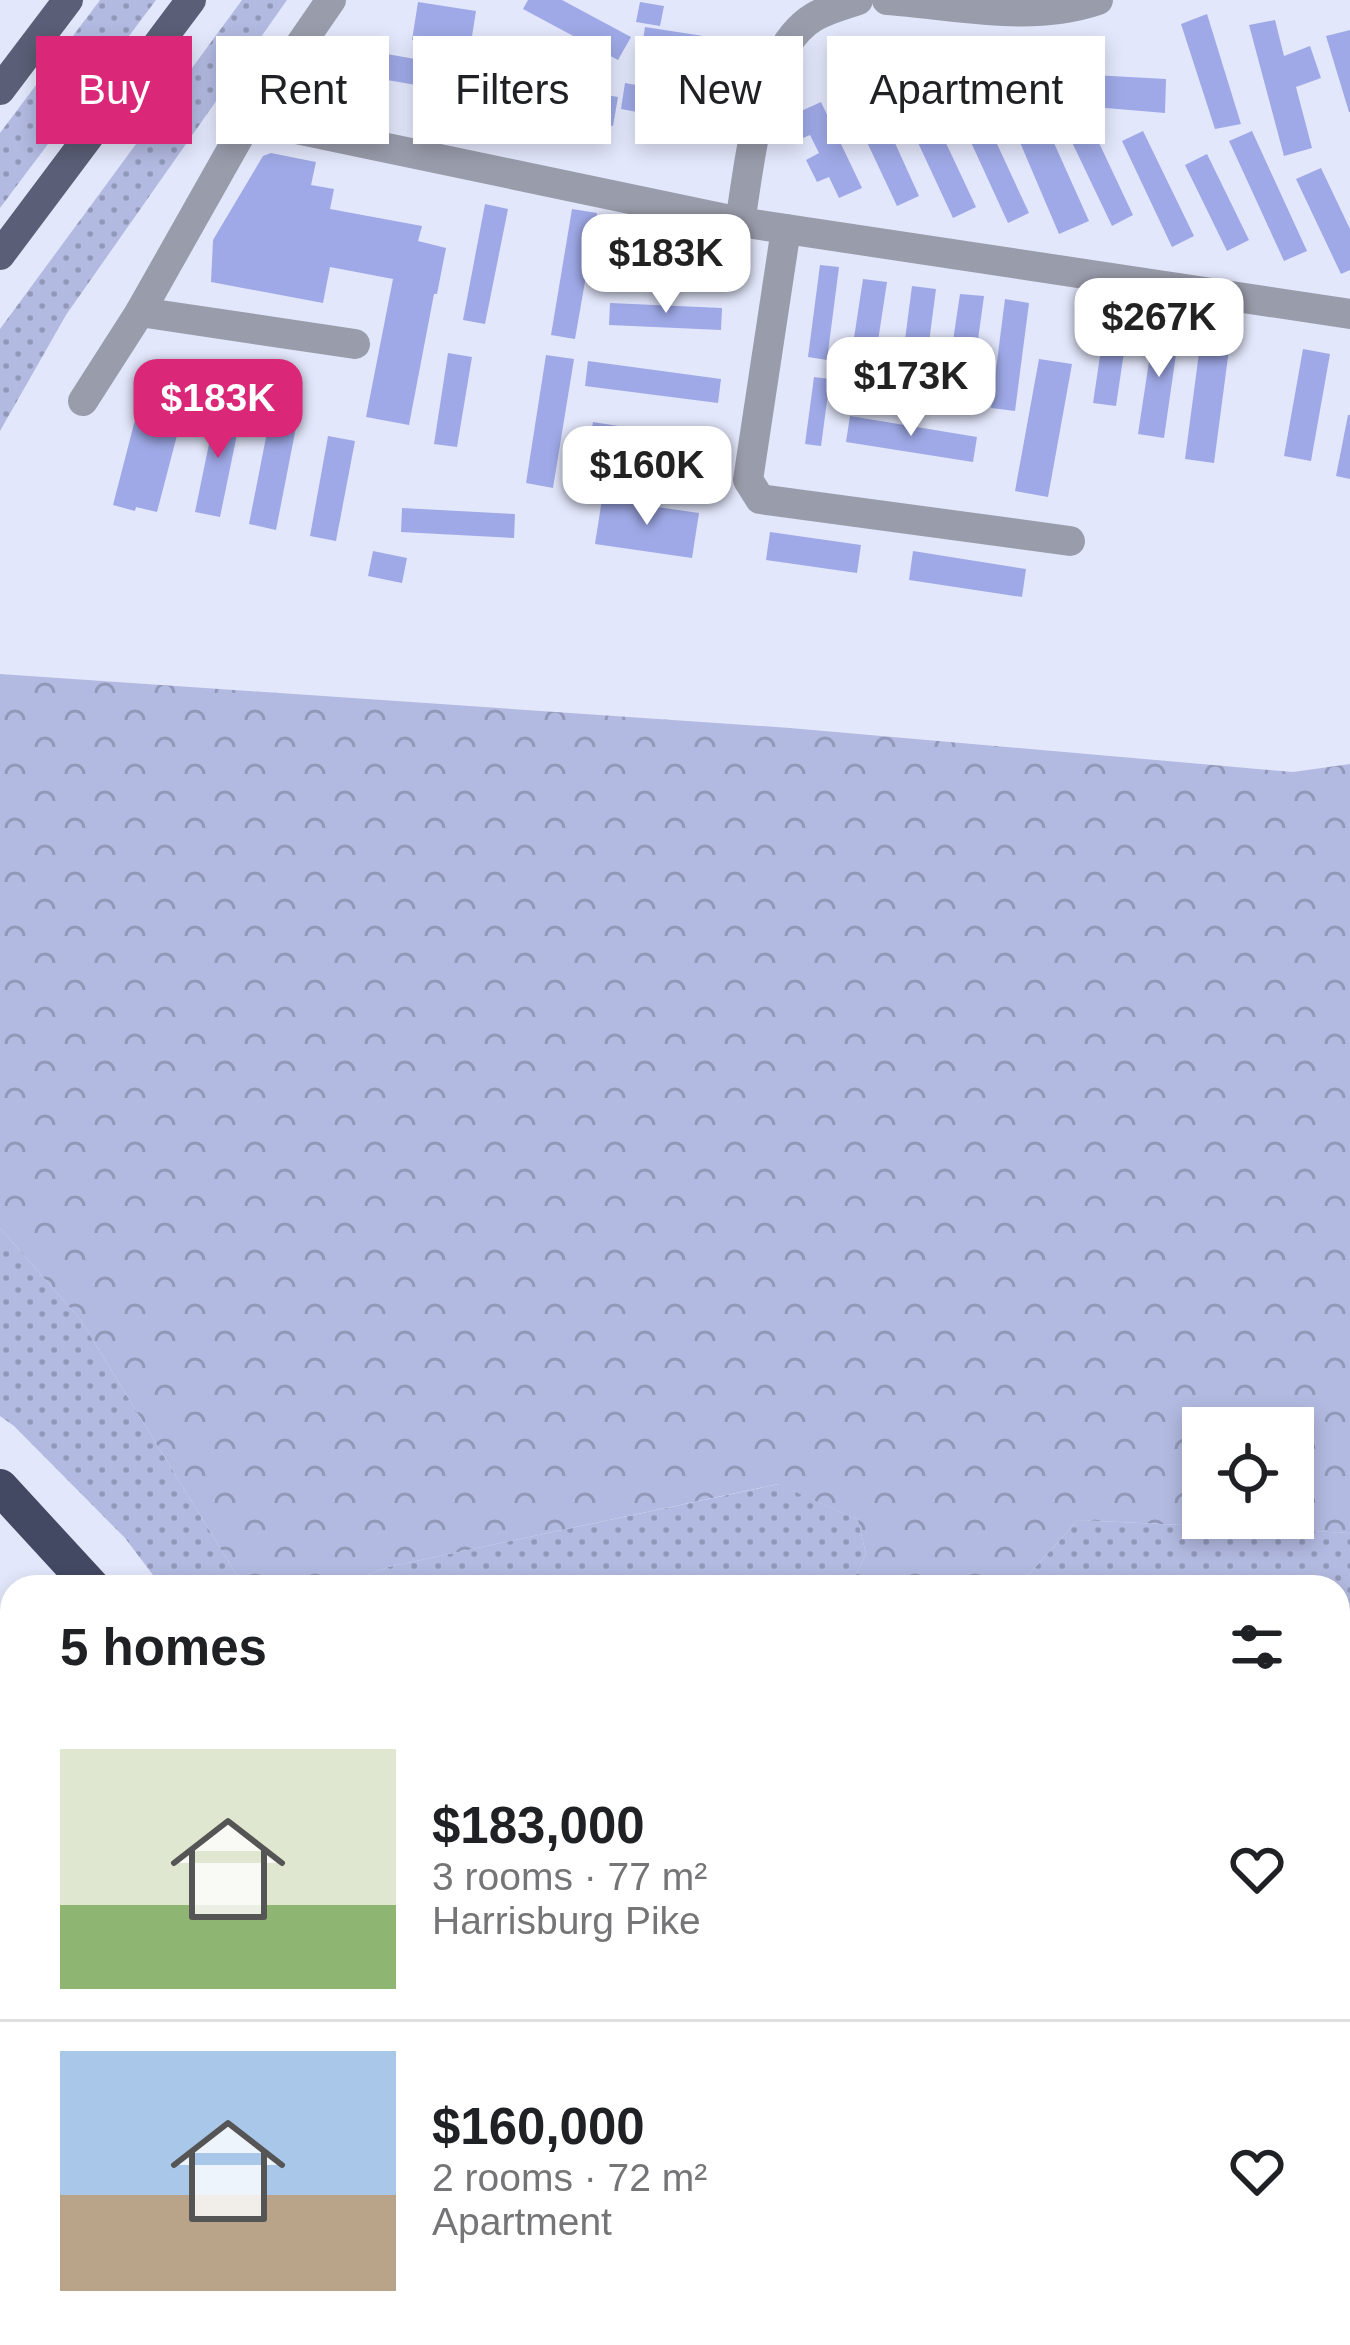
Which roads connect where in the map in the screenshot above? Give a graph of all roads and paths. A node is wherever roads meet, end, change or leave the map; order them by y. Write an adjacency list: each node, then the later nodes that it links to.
1 (68, 0): 9 (main road)
2 (190, 0): 14 (main road)
3 (331, 0): 8 (street)
4 (858, 0): 7 (street)
5 (887, 0): 6 (street)
6 (1098, 0)
7 (807, 8): 12 (street)
8 (306, 36)
9 (0, 91)
10 (235, 144): 15 (street)
11 (368, 144): 12 (street)
12 (740, 222): 13 (street)
13 (786, 229): 16 (street); 19 (street)
14 (0, 254)
15 (140, 312): 17 (street); 18 (street)
16 (1350, 314)
17 (355, 344)
18 (83, 401)
19 (1070, 541)
20 (0, 1487): 21 (highway)
21 (81, 1575)
22 (0, 1757): 23 (highway)
23 (0, 1860)

